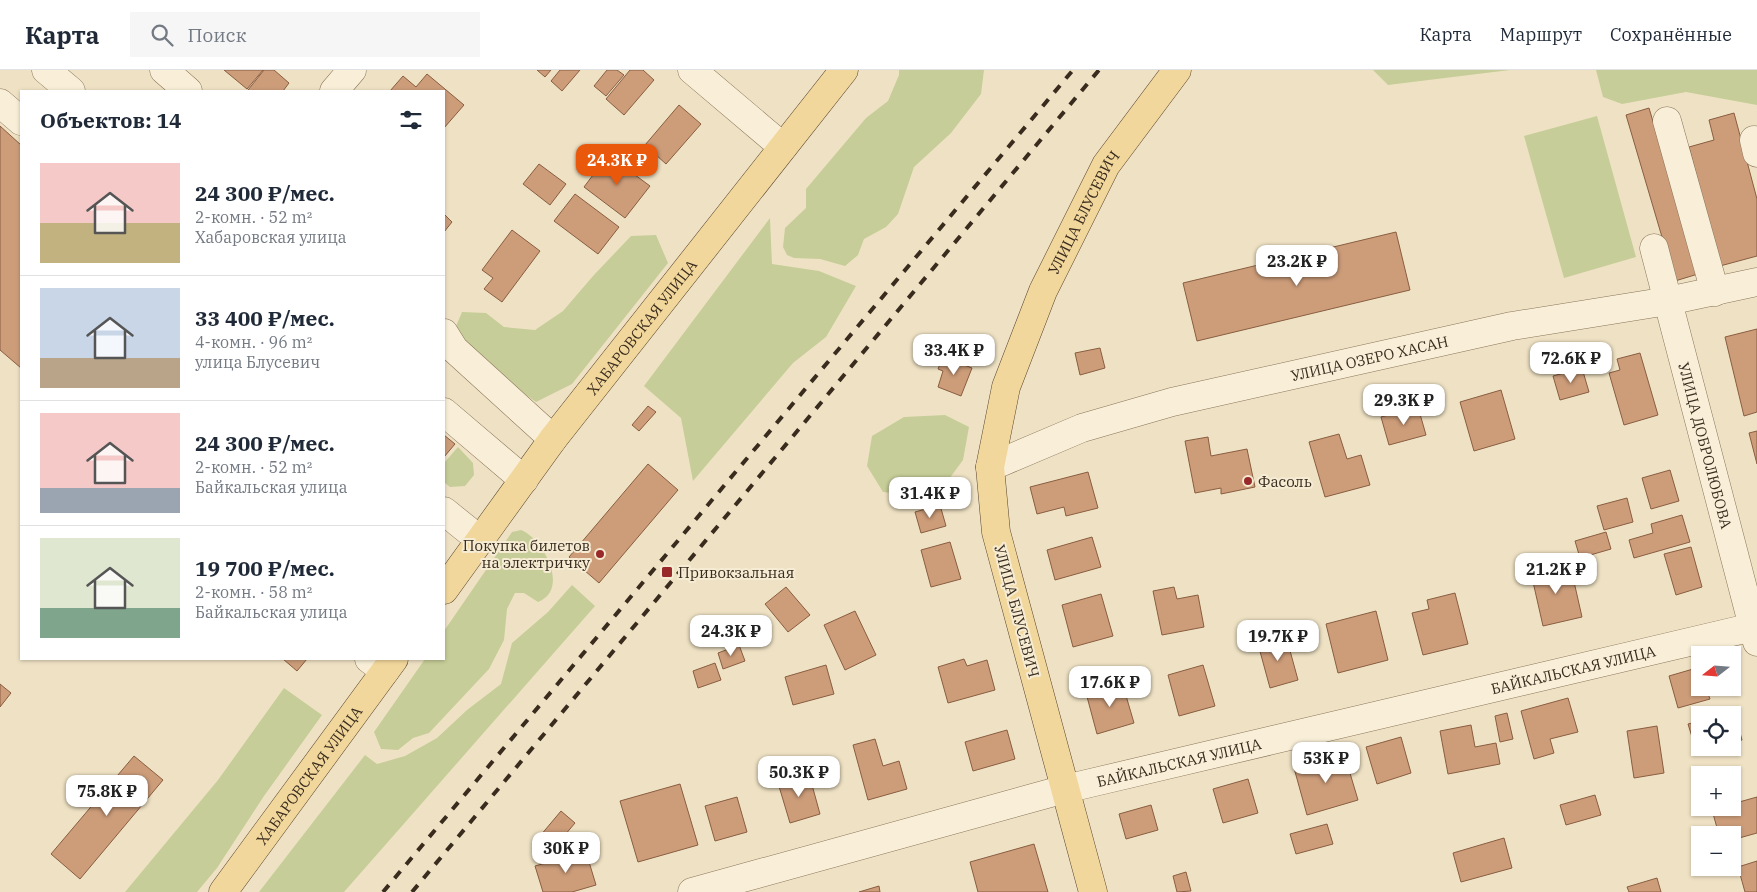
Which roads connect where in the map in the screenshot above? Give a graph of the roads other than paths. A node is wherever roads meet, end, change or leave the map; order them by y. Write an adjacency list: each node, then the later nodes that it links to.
1 (46, 70): 7 (street)
2 (164, 70): 8 (street)
3 (352, 70): 9 (street)
4 (692, 70): 13 (street)
5 (844, 70): 13 (main road, ХАБАРОВСКАЯ УЛИЦА)
6 (1177, 70): 21 (main road, УЛИЦА БЛУСЕВИЧ)
7 (70, 90)
8 (187, 90)
9 (335, 90)
10 (0, 103): 11 (street)
11 (20, 120)
12 (1668, 121): 16 (street)
13 (782, 147): 20 (main road, ХАБАРОВСКАЯ УЛИЦА)
14 (1654, 248): 17 (street, УЛИЦА ДОБРОЛЮБОВА)
15 (1757, 282): 16 (street, УЛИЦА ОЗЕРО ХАСАН)
16 (1715, 292): 17 (street, УЛИЦА ОЗЕРО ХАСАН)
17 (1668, 301): 21 (street, УЛИЦА ОЗЕРО ХАСАН); 26 (street, УЛИЦА ДОБРОЛЮБОВА)
18 (445, 335): 20 (street)
19 (445, 413): 22 (street)
20 (553, 439): 22 (main road, ХАБАРОВСКАЯ УЛИЦА)
21 (990, 467): 28 (main road, УЛИЦА БЛУСЕВИЧ)
22 (524, 480): 24 (main road, ХАБАРОВСКАЯ УЛИЦА)
23 (445, 512): 24 (street)
24 (480, 540): 25 (main road, ХАБАРОВСКАЯ УЛИЦА)
25 (445, 589)
26 (1756, 632): 28 (street, БАЙКАЛЬСКАЯ УЛИЦА)
27 (382, 663): 29 (main road, ХАБАРОВСКАЯ УЛИЦА)
28 (1065, 789): 30 (street, БАЙКАЛЬСКАЯ УЛИЦА); 31 (main road, УЛИЦА БЛУСЕВИЧ)
29 (223, 892)
30 (692, 892)
31 (1093, 892)

